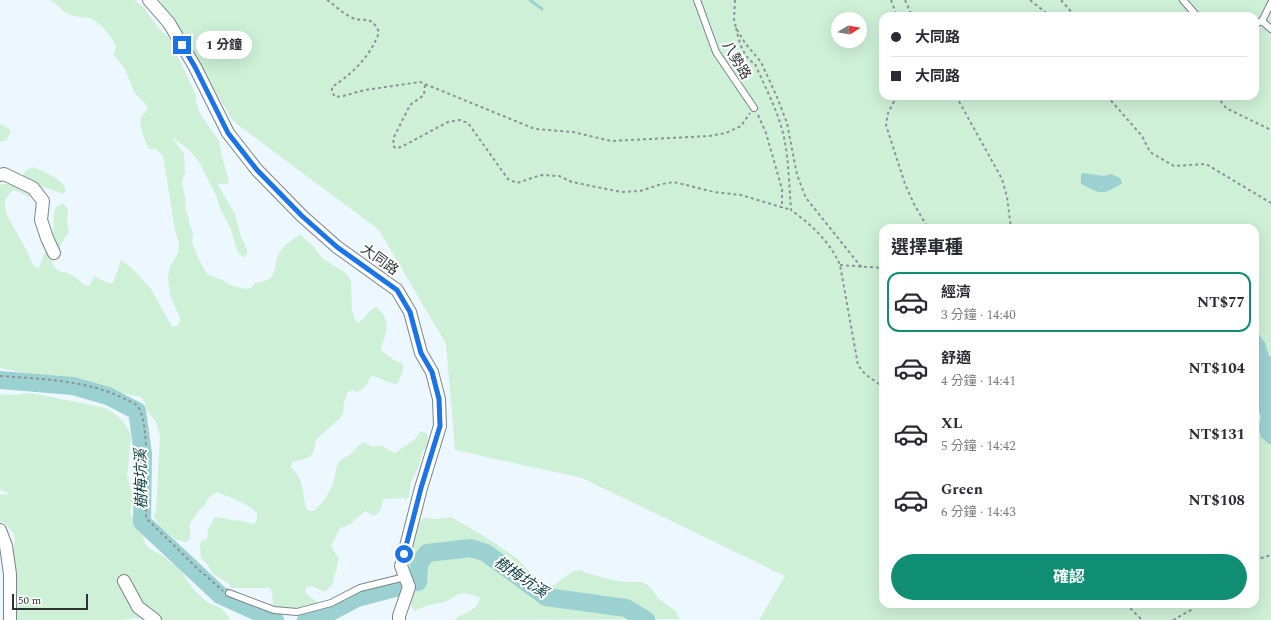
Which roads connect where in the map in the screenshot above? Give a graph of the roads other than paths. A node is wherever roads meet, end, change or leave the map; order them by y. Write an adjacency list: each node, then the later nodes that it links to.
1 (149, 0): 13 (street, 大同路)
2 (697, 0): 9 (lane, 八勢路)
3 (1183, 0): 5 (lane)
4 (1271, 3): 6 (lane)
5 (1194, 12)
6 (1262, 21): 7 (lane); 8 (lane)
7 (1259, 22)
8 (1271, 29)
9 (754, 108)
10 (0, 175): 11 (street)
11 (54, 253)
12 (0, 530): 16 (street)
13 (405, 577): 15 (lane); 18 (street, 大同路)
14 (124, 581): 17 (street)
15 (230, 594)
16 (10, 620)
17 (155, 620)
18 (398, 620)

